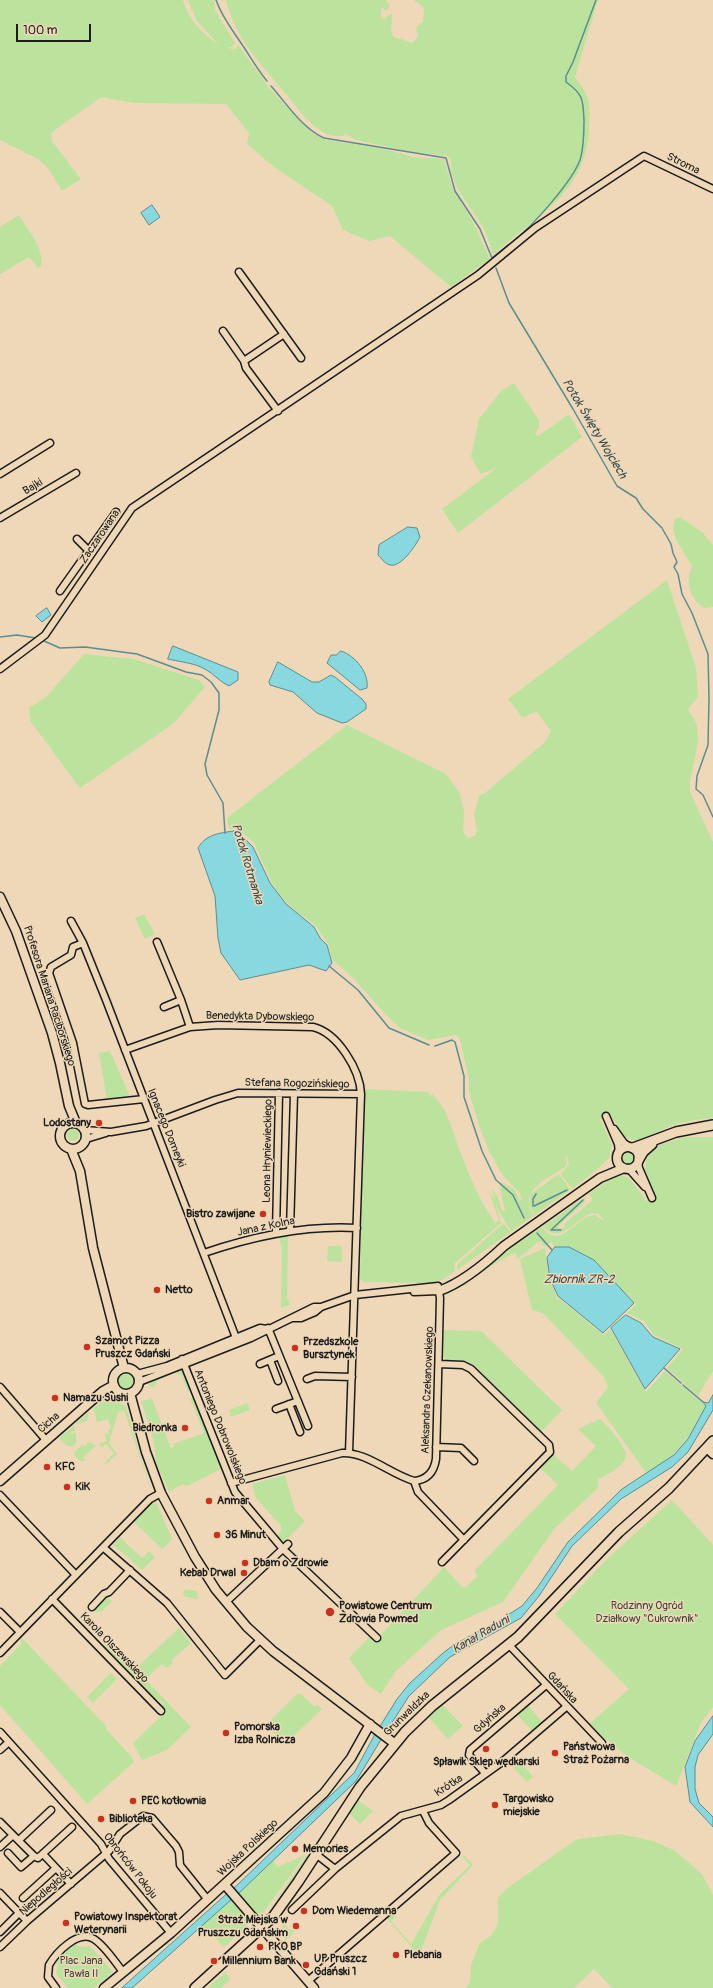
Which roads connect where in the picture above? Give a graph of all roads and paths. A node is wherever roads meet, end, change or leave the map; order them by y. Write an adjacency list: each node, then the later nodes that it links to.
1 (644, 156): 2 (street, Stroma); 8 (street, Zaczarowana)
2 (713, 189)
3 (239, 272): 5 (street)
4 (223, 331): 7 (street)
5 (284, 334): 6 (street); 7 (street)
6 (301, 358)
7 (244, 361): 8 (street)
8 (278, 411): 17 (street, Zaczarowana)
9 (50, 443): 11 (street)
10 (76, 473): 13 (street, Bajki)
11 (0, 474)
12 (116, 512): 15 (street)
13 (0, 518)
14 (77, 539): 15 (street)
15 (89, 551): 16 (street)
16 (60, 591)
17 (0, 669)
18 (0, 897): 31 (main road, Profesora Mariana Raciborskiego)
19 (71, 922): 21 (street, Ignacego Domeyki)
20 (157, 942): 22 (street, Benedykta Dybowskiego)
21 (82, 943): 25 (street, Ignacego Domeyki); 29 (street)
22 (181, 1000): 23 (street); 24 (street, Benedykta Dybowskiego)
23 (164, 1007)
24 (190, 1027): 25 (street, Benedykta Dybowskiego); 28 (street, Benedykta Dybowskiego)
25 (125, 1050): 29 (street, Ignacego Domeyki)
26 (279, 1093): 27 (street, Stefana Rogozińskiego); 32 (street, Stefana Rogozińskiego); 53 (street, Leona Hryniewieckiego)
27 (294, 1094): 28 (street, Stefana Rogozińskiego); 52 (street)
28 (361, 1094): 51 (street, Stefana Rogozińskiego)
29 (144, 1099): 32 (street, Ignacego Domeyki)
30 (606, 1116): 34 (street)
31 (72, 1123): 36 (main road); 42 (main road)
32 (154, 1124): 37 (street, Stefana Rogozińskiego); 54 (street, Ignacego Domeyki)
33 (713, 1125): 35 (main road)
34 (612, 1127): 43 (street); 44 (street)
35 (696, 1128): 38 (main road); 40 (main road)
36 (85, 1130): 37 (street, Stefana Rogozińskiego); 39 (main road)
37 (111, 1132): 39 (street, Stefana Rogozińskiego)
38 (713, 1132)
39 (86, 1139): 41 (main road)
40 (655, 1140): 43 (main road); 45 (main road)
41 (81, 1146): 42 (main road); 47 (main road)
42 (71, 1148): 47 (main road)
43 (632, 1148): 44 (main road); 45 (main road)
44 (618, 1156): 46 (main road); 48 (main road)
45 (639, 1160): 46 (main road); 49 (street)
46 (626, 1168): 48 (main road); 49 (street)
47 (80, 1171): 64 (main road)
48 (600, 1178): 55 (main road)
49 (646, 1188): 50 (street)
50 (652, 1198)
51 (357, 1228): 52 (street, Jana z Kolna); 56 (street, Stefana Rogozińskiego)
52 (290, 1230): 53 (street, Jana z Kolna)
53 (276, 1233): 54 (street, Jana z Kolna)
54 (204, 1253): 58 (street, Ignacego Domeyki)
55 (439, 1289): 56 (street); 63 (street, Aleksandra Czekanowskiego)
56 (355, 1294): 57 (street); 65 (street, Stefana Rogozińskiego)
57 (268, 1328): 58 (street); 59 (street)
58 (237, 1340): 61 (street)
59 (279, 1356): 60 (street); 72 (street)
60 (270, 1360): 62 (street); 68 (street)
61 (183, 1362): 66 (street); 84 (street, Antoniego Dobrowolskiego)
62 (260, 1364)
63 (439, 1364): 78 (street, Aleksandra Czekanowskiego); 87 (street)
64 (124, 1368): 66 (main road); 69 (main road)
65 (352, 1377): 67 (street); 80 (street, Stefana Rogozińskiego)
66 (138, 1378): 71 (main road)
67 (307, 1379)
68 (278, 1382)
69 (114, 1385): 71 (main road); 77 (main road, Cicha)
70 (0, 1388): 77 (street)
71 (130, 1393): 85 (main road)
72 (298, 1401): 73 (street); 75 (street)
73 (289, 1404): 74 (street); 76 (street)
74 (276, 1409)
75 (308, 1426)
76 (300, 1432)
77 (46, 1440): 82 (main road, Cicha)
78 (436, 1448): 81 (street); 83 (street, Aleksandra Czekanowskiego)
79 (712, 1450): 101 (main road, Grunwaldzka)
80 (349, 1453): 83 (street); 84 (street)
81 (474, 1461)
82 (0, 1481)
83 (414, 1481): 87 (street)
84 (231, 1483): 90 (street, Antoniego Dobrowolskiego)
85 (161, 1493): 89 (street); 95 (main road)
86 (0, 1495): 93 (street)
87 (464, 1540): 91 (street)
88 (288, 1544): 90 (street)
89 (104, 1548): 92 (street); 93 (street)
90 (283, 1549): 95 (street); 99 (street, Antoniego Dobrowolskiego)
91 (442, 1562)
92 (130, 1570): 96 (street); 100 (street)
93 (76, 1575): 94 (street)
94 (52, 1599): 98 (street); 105 (street, Karola Olszewskiego)
95 (226, 1602): 100 (main road)
96 (92, 1607)
97 (0, 1612): 98 (street)
98 (20, 1632): 102 (street)
99 (377, 1638)
100 (260, 1640): 106 (main road)
101 (509, 1645): 103 (street, Gdańska); 109 (main road, Grunwaldzka)
102 (0, 1653)
103 (546, 1685): 104 (street, Gdańska); 112 (street, Gdyńska)
104 (566, 1707): 110 (street, Gdańska); 112 (street, Krótka)
105 (161, 1712)
106 (373, 1727): 109 (main road); 128 (main road, Wojska Polskiego)
107 (0, 1732): 108 (street, Obrońców Pokoju)
108 (9, 1742): 111 (street); 122 (street, Obrońców Pokoju)
109 (394, 1743): 123 (main road, Grunwaldzka)
110 (602, 1743)
111 (0, 1750)
112 (485, 1773): 114 (street, Krótka)
113 (51, 1810): 118 (street)
114 (423, 1811): 126 (street, Krótka); 140 (street)
115 (0, 1822): 117 (street)
116 (72, 1827): 121 (street)
117 (12, 1836): 118 (street); 119 (street)
118 (19, 1840): 124 (street)
119 (0, 1847)
120 (8, 1854): 124 (street)
121 (42, 1854): 124 (street); 125 (street)
122 (106, 1854): 127 (street, Niepodległości); 131 (street, Niepodległości); 137 (street, Obrońców Pokoju)
123 (316, 1855): 126 (street); 135 (main road, Grunwaldzka)
124 (34, 1856)
125 (56, 1868): 127 (street); 130 (street)
126 (335, 1869): 132 (street, Krótka)
127 (71, 1884): 134 (street, Niepodległości)
128 (227, 1887): 131 (main road, Wojska Polskiego); 135 (main road)
129 (0, 1893): 133 (street)
130 (23, 1898)
131 (208, 1900): 137 (main road, Wojska Polskiego)
132 (292, 1910)
133 (19, 1913): 134 (street); 136 (street, Niepodległości)
134 (27, 1921): 138 (street, Niepodległości)
135 (263, 1927): 140 (main road); 143 (main road, Grunwaldzka)
136 (0, 1932)
137 (171, 1933): 139 (main road, Wojska Polskiego)
138 (0, 1947)
139 (123, 1972): 141 (street); 142 (main road, Wojska Polskiego)
140 (308, 1981): 144 (main road)
141 (56, 1988)
142 (104, 1988)
143 (195, 1988)
144 (314, 1988)

